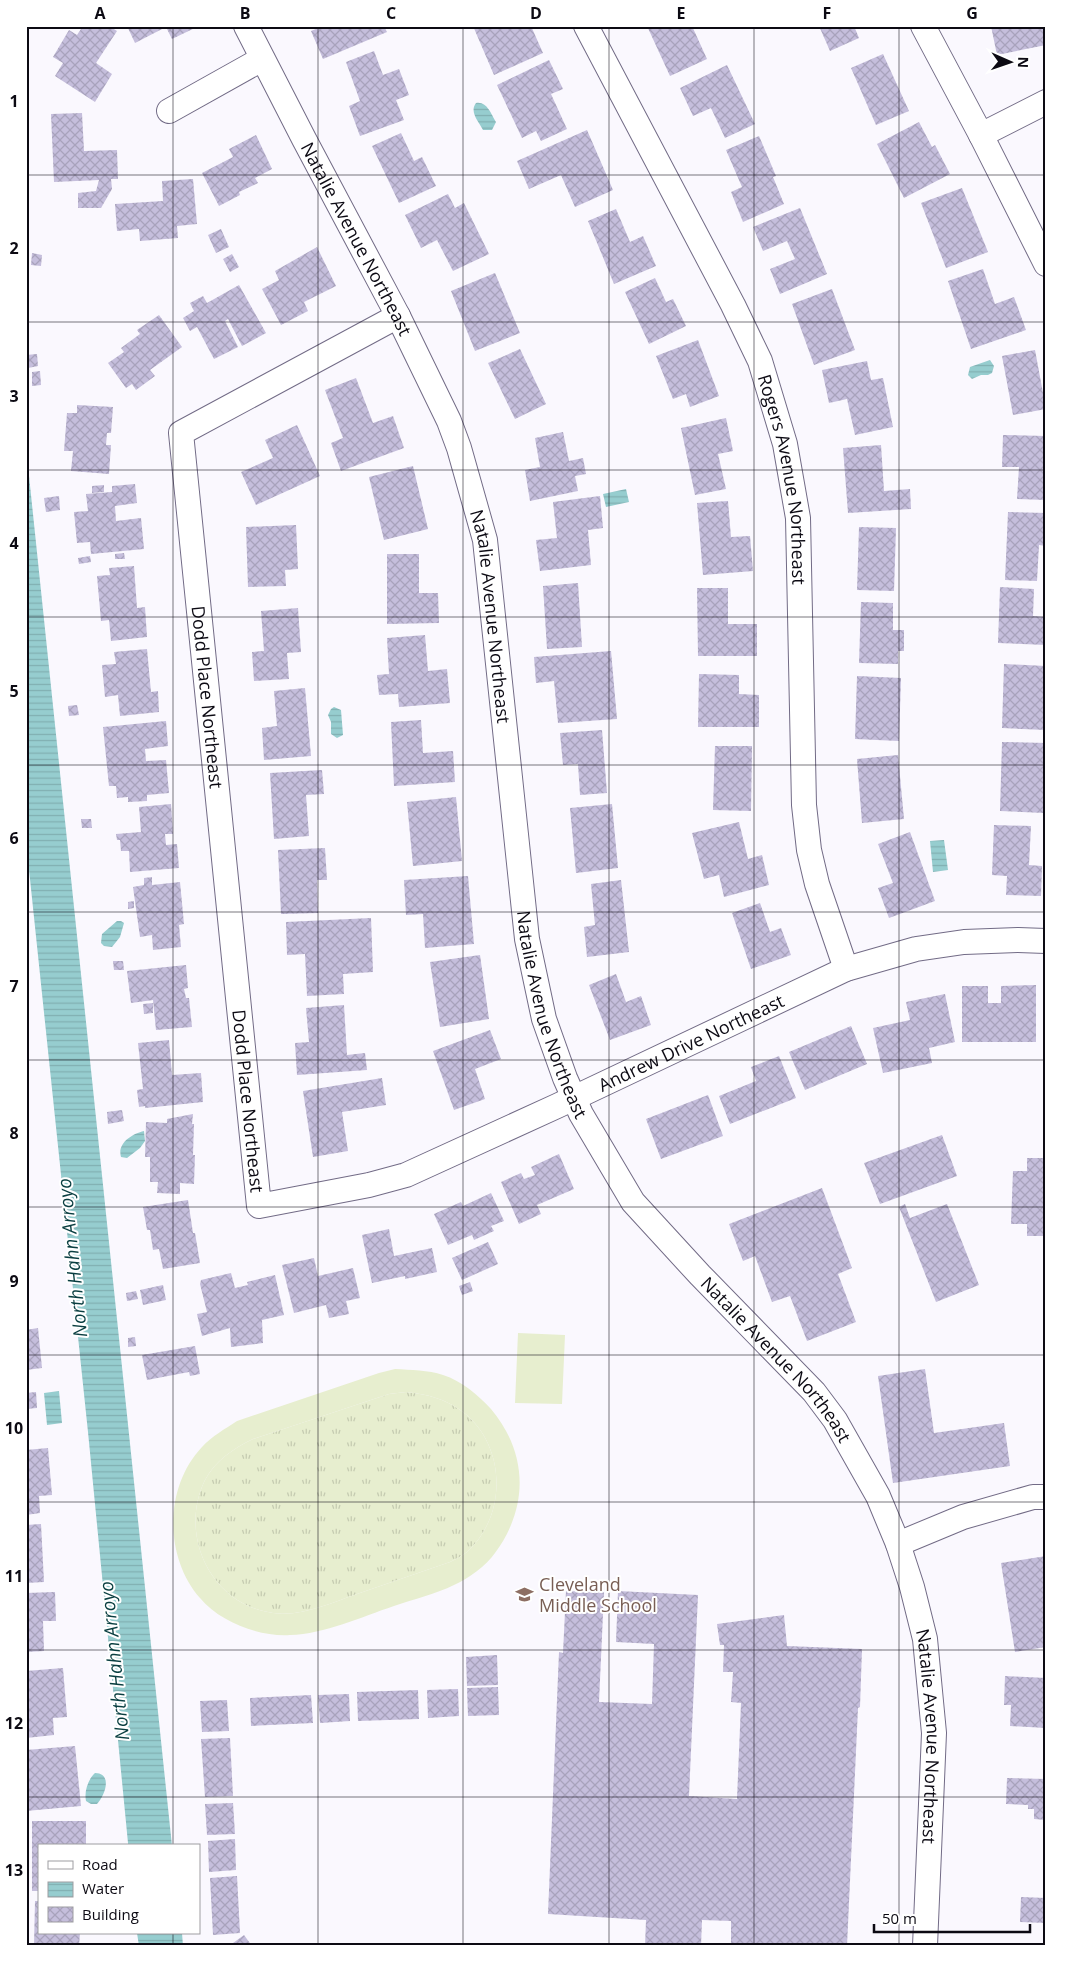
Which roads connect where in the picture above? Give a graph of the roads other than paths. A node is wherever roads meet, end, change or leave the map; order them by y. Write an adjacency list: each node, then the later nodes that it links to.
1 (246, 26): 4 (street, Natalie Avenue Northeast)
2 (586, 26): 11 (street, Rogers Avenue Northeast)
3 (922, 26): 7 (street)
4 (262, 59): 6 (street); 9 (street, Natalie Avenue Northeast)
5 (1046, 102): 7 (street)
6 (169, 111)
7 (981, 135): 8 (street)
8 (1046, 264)
9 (398, 316): 12 (street, Natalie Avenue Northeast); 13 (street, Dodd Place Northeast)
10 (1046, 941): 11 (street, Andrew Drive Northeast)
11 (846, 969): 12 (street, Andrew Drive Northeast)
12 (574, 1097): 13 (street, Andrew Drive Northeast); 15 (street, Natalie Avenue Northeast)
13 (259, 1206)
14 (1046, 1496): 15 (street)
15 (898, 1544): 16 (street, Natalie Avenue Northeast)
16 (925, 1946)

